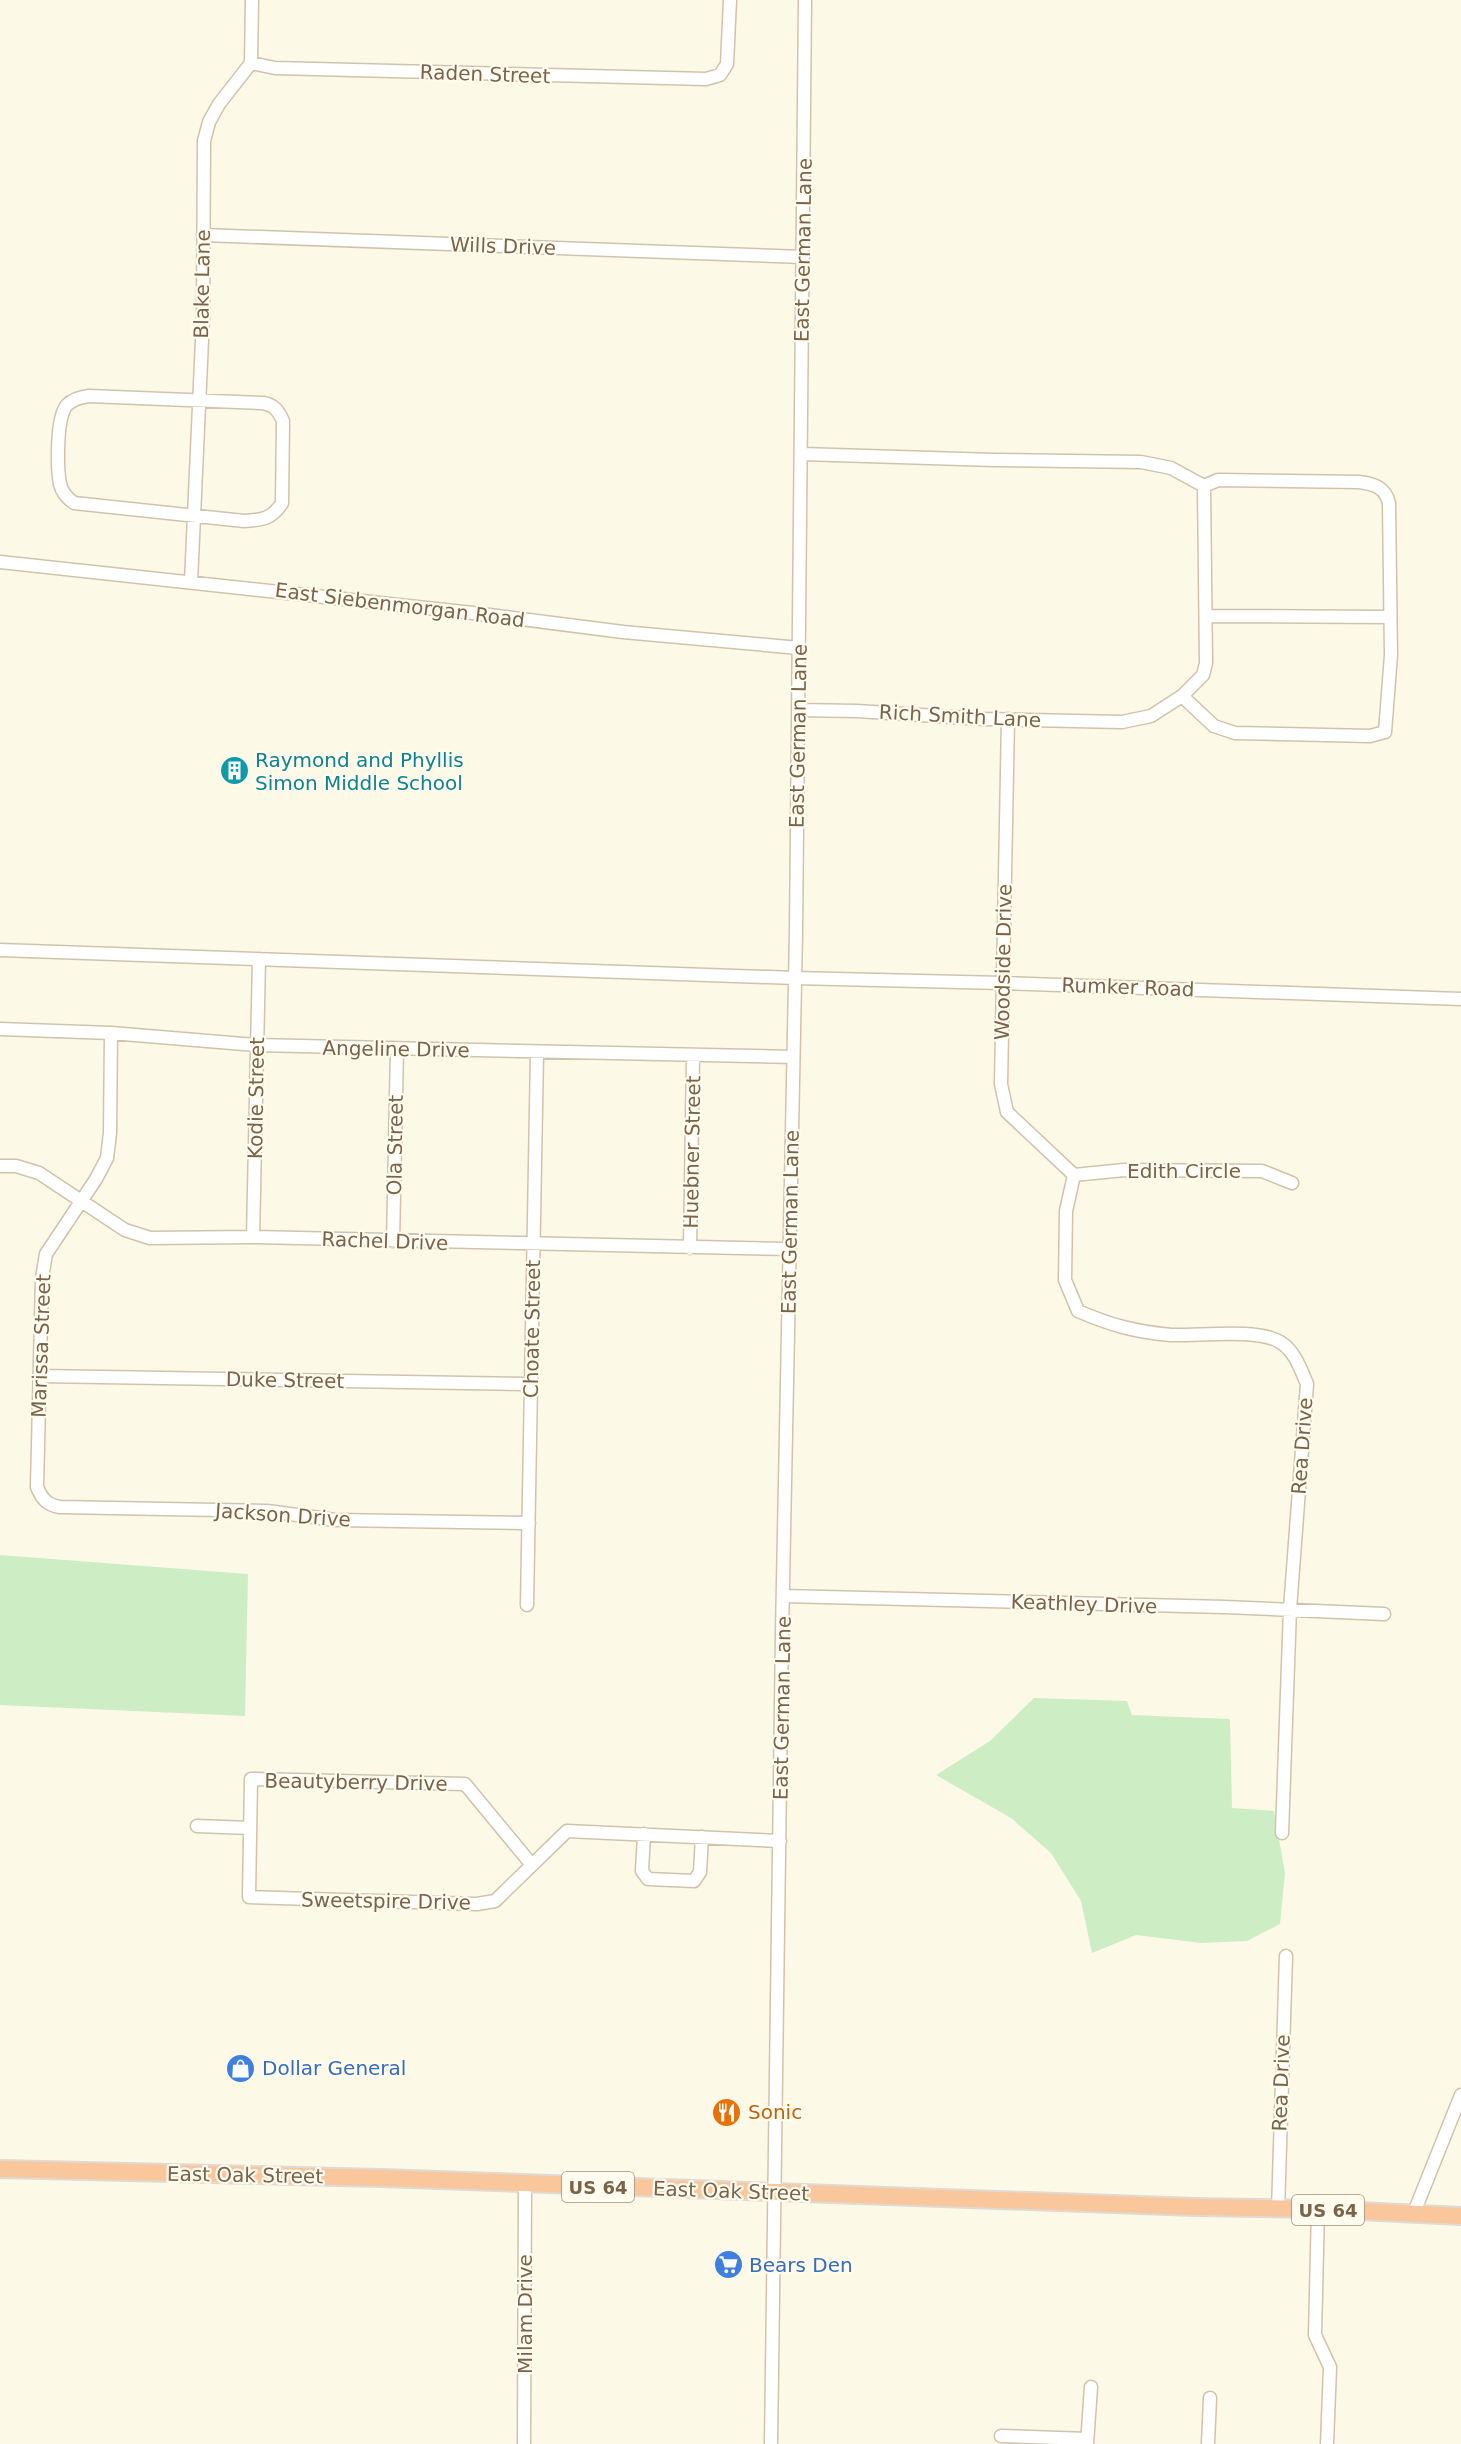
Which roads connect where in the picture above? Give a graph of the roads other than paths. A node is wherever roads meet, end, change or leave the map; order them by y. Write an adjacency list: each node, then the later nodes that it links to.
1 (252, 0): 4 (street)
2 (730, 0): 4 (street, Raden Street)
3 (805, 0): 6 (street, East German Lane)
4 (251, 63): 5 (street, Blake Lane)
5 (203, 235): 6 (street, Wills Drive); 7 (street, Blake Lane)
6 (802, 257): 8 (street, East German Lane)
7 (199, 399): 10 (street, Blake Lane); 10 (street); 10 (street)
8 (802, 454): 9 (street); 15 (street, East German Lane)
9 (1204, 486): 13 (street, Rich Smith Lane); 14 (street)
10 (194, 517): 12 (street, Blake Lane)
11 (0, 562): 12 (street, East Siebenmorgan Road)
12 (191, 582): 15 (street, East Siebenmorgan Road)
13 (1207, 616): 14 (street); 16 (street, Rich Smith Lane)
14 (1390, 617): 16 (street)
15 (799, 648): 17 (street, East German Lane)
16 (1182, 696): 18 (street, Rich Smith Lane)
17 (798, 710): 18 (street, Rich Smith Lane); 21 (street, East German Lane)
18 (1008, 719): 22 (street, Woodside Drive)
19 (0, 950): 20 (street)
20 (259, 959): 21 (street); 26 (street, Kodie Street)
21 (795, 978): 22 (street, Rumker Road); 30 (street, East German Lane)
22 (1002, 983): 23 (street, Rumker Road); 32 (street, Woodside Drive)
23 (1461, 999)
24 (0, 1029): 25 (street, Angeline Drive)
25 (111, 1033): 26 (street, Angeline Drive); 34 (street, Marissa Street)
26 (256, 1045): 27 (street, Angeline Drive); 35 (street, Kodie Street)
27 (397, 1049): 28 (street, Angeline Drive); 36 (street, Ola Street)
28 (537, 1053): 29 (street, Angeline Drive); 37 (street, Choate Street)
29 (693, 1056): 30 (street, Angeline Drive); 38 (street, Huebner Street)
30 (793, 1057): 39 (street, East German Lane)
31 (0, 1166): 34 (street, Rachel Drive)
32 (1074, 1175): 33 (street, Edith Circle); 46 (street, Rea Drive)
33 (1292, 1183)
34 (81, 1201): 35 (street, Rachel Drive); 40 (street, Marissa Street)
35 (253, 1237): 36 (street, Rachel Drive)
36 (393, 1241): 37 (street, Rachel Drive)
37 (534, 1245): 38 (street, Rachel Drive); 41 (street, Choate Street)
38 (690, 1248): 39 (street, Rachel Drive)
39 (789, 1250): 44 (street, East German Lane)
40 (39, 1376): 41 (street, Duke Street); 42 (street, Marissa Street)
41 (531, 1384): 43 (street, Choate Street)
42 (41, 1497): 43 (street, Jackson Drive)
43 (529, 1523): 45 (street, Choate Street)
44 (783, 1596): 46 (street, Keathley Drive); 53 (street, East German Lane)
45 (527, 1605)
46 (1290, 1610): 47 (street, Keathley Drive); 50 (street, Rea Drive)
47 (1384, 1614)
48 (197, 1826): 49 (street)
49 (250, 1828): 54 (street, Sweetspire Drive); 54 (street, Beautyberry Drive)
50 (1282, 1833)
51 (644, 1834): 52 (street); 52 (street); 54 (street, Sweetspire Drive)
52 (702, 1837): 53 (street)
53 (780, 1841): 59 (street, East German Lane)
54 (532, 1865)
55 (1286, 1956): 61 (street, Rea Drive)
56 (1461, 2095): 62 (street)
57 (0, 2169): 58 (highway, East Oak Street / US 64)
58 (525, 2184): 59 (highway, East Oak Street / US 64); 68 (street, Milam Drive)
59 (774, 2193): 61 (highway, East Oak Street / US 64); 69 (street, East German Lane)
60 (1318, 2209): 61 (highway, East Oak Street / US 64); 62 (highway, East Oak Street / US 64); 71 (street)
61 (1278, 2210)
62 (1413, 2215): 63 (highway, East Oak Street / US 64)
63 (1461, 2216)
64 (1091, 2387): 67 (street)
65 (1210, 2398): 70 (street)
66 (1001, 2436): 67 (street)
67 (1087, 2441)
68 (525, 2444)
69 (771, 2444)
70 (1208, 2444)
71 (1327, 2444)

